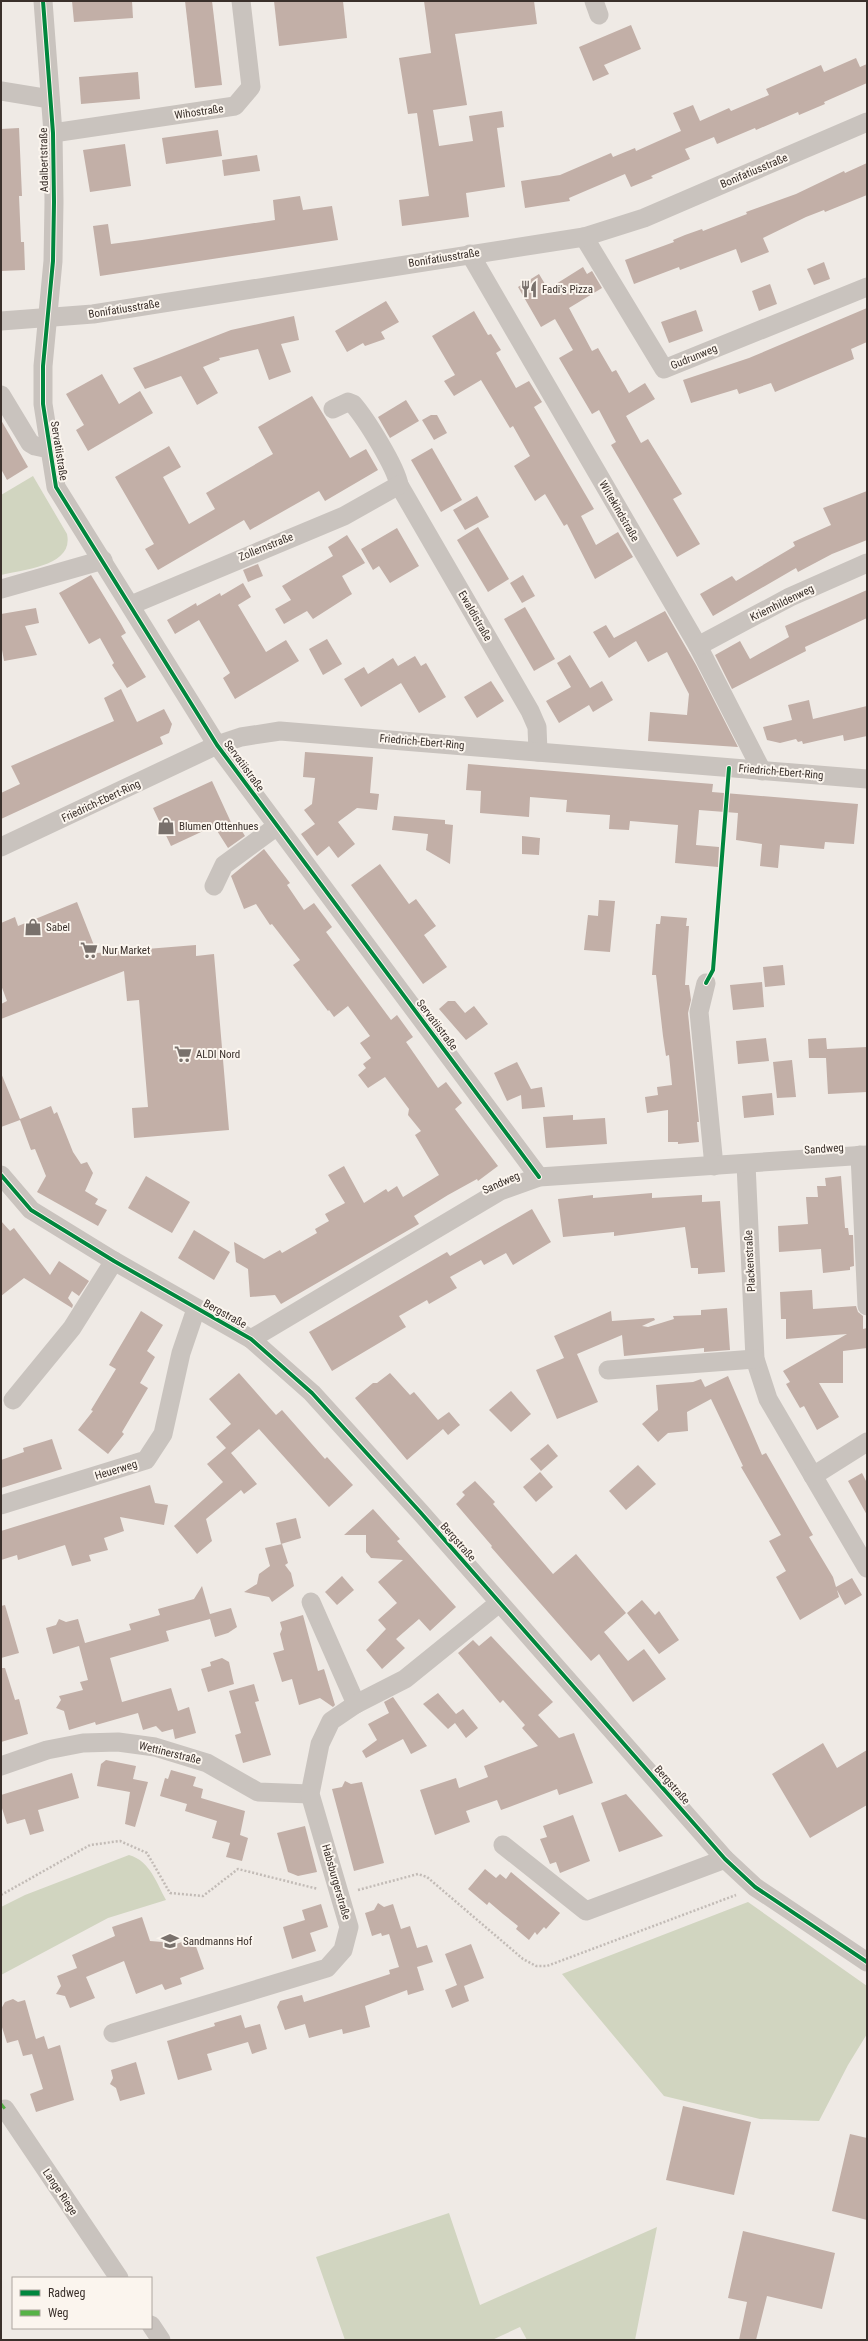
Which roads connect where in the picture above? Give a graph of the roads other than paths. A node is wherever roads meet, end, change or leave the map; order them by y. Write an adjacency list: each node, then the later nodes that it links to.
1 (43, 1): 4 (street, Adalbertstraße)
2 (241, 1): 6 (street, Wihostraße)
3 (1, 91): 4 (street)
4 (50, 99): 6 (street, Adalbertstraße)
5 (867, 122): 7 (street, Bonifatiusstraße)
6 (53, 133): 10 (street, Adalbertstraße)
7 (584, 237): 8 (street, Bonifatiusstraße); 9 (street, Gudrunweg)
8 (470, 254): 10 (street, Bonifatiusstraße); 20 (street, Wittekindstraße)
9 (867, 287)
10 (47, 318): 11 (street, Bonifatiusstraße); 14 (street, Servatiistraße)
11 (1, 321)
12 (1, 395): 14 (street)
13 (333, 409): 15 (street, Ewaldistraße)
14 (49, 449): 16 (street, Servatiistraße)
15 (399, 485): 19 (street, Zollernstraße); 22 (street, Ewaldistraße)
16 (103, 560): 18 (street); 19 (street, Servatiistraße)
17 (867, 563): 20 (street, Kriemhildenweg)
18 (1, 589)
19 (130, 605): 21 (street, Servatiistraße)
20 (698, 646): 23 (street, Wittekindstraße)
21 (217, 745): 22 (street, Friedrich-Ebert-Ring); 25 (street, Servatiistraße); 26 (street, Friedrich-Ebert-Ring)
22 (538, 752): 23 (street, Friedrich-Ebert-Ring)
23 (762, 771): 24 (street, Friedrich-Ebert-Ring)
24 (867, 779)
25 (277, 826): 27 (street); 33 (street, Servatiistraße)
26 (1, 847)
27 (214, 886)
28 (706, 983): 31 (street)
29 (863, 1155): 30 (street, Sandweg); 35 (street)
30 (746, 1164): 31 (street, Sandweg); 38 (street, Plackenstraße)
31 (714, 1166): 33 (street, Sandweg)
32 (1, 1175): 34 (street, Bergstraße)
33 (539, 1177): 37 (street, Sandweg)
34 (114, 1261): 36 (street, Bergstraße); 40 (street)
35 (867, 1306)
36 (196, 1309): 37 (street, Bergstraße); 43 (street, Heuerweg)
37 (251, 1339): 46 (street, Bergstraße)
38 (755, 1359): 39 (street); 42 (street, Plackenstraße)
39 (608, 1370)
40 (13, 1400)
41 (867, 1442): 42 (street)
42 (813, 1476): 44 (street, Plackenstraße)
43 (1, 1506)
44 (867, 1568)
45 (311, 1602): 47 (street)
46 (499, 1603): 47 (street, Habsburgerstraße); 51 (street, Bergstraße)
47 (356, 1704): 49 (street, Habsburgerstraße)
48 (1, 1766): 49 (street, Wettinerstraße)
49 (310, 1794): 53 (street, Habsburgerstraße)
50 (503, 1845): 51 (street)
51 (725, 1859): 52 (street, Bergstraße)
52 (867, 1962)
53 (112, 2033)
54 (1, 2111): 55 (street, Lange Riege)
55 (118, 2277)
56 (152, 2326): 57 (street)
57 (161, 2340)

